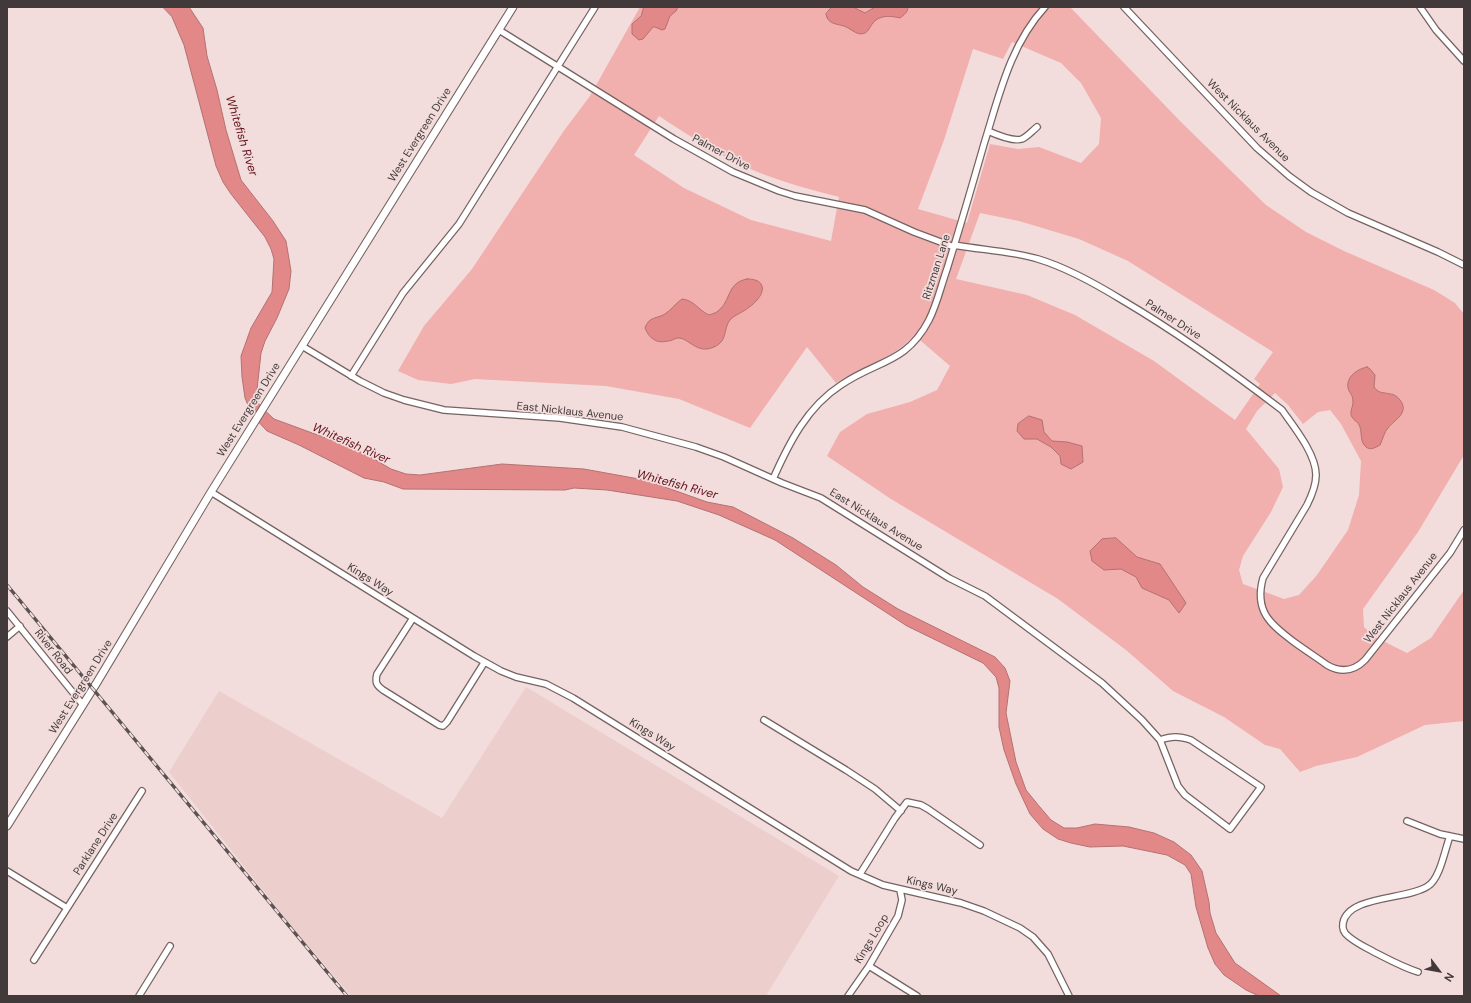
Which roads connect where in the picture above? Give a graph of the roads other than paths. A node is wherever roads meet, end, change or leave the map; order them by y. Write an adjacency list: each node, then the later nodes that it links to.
1 (513, 7): 6 (street, West Evergreen Drive)
2 (596, 7): 8 (street)
3 (1045, 7): 10 (street, Ritzman Lane)
4 (1124, 7): 12 (street, West Nicklaus Avenue)
5 (1420, 7): 7 (street)
6 (499, 30): 8 (street, Palmer Drive); 13 (street, West Evergreen Drive)
7 (1464, 61)
8 (558, 68): 11 (street, Palmer Drive); 14 (street)
9 (1037, 127): 10 (street)
10 (988, 131): 11 (street, Ritzman Lane)
11 (954, 246): 15 (street, Ritzman Lane); 23 (street, Palmer Drive)
12 (1464, 265)
13 (302, 346): 14 (street, East Nicklaus Avenue); 16 (street, West Evergreen Drive)
14 (351, 376): 15 (street, East Nicklaus Avenue)
15 (774, 479): 26 (street, East Nicklaus Avenue)
16 (211, 492): 19 (street, Kings Way); 24 (street, West Evergreen Drive)
17 (1464, 530): 23 (street, West Nicklaus Avenue)
18 (7, 611): 20 (street, River Road)
19 (413, 618): 22 (street, Kings Way); 22 (street)
20 (20, 626): 21 (street); 24 (street, River Road)
21 (7, 637)
22 (484, 662): 35 (street, Kings Way)
23 (1346, 670)
24 (83, 705): 30 (street, West Evergreen Drive)
25 (764, 720): 28 (street)
26 (1160, 740): 26 (street, East Nicklaus Avenue)
27 (142, 791): 37 (street, Parklane Drive)
28 (901, 811): 33 (street); 35 (street)
29 (1407, 821): 31 (street)
30 (7, 826)
31 (1450, 836): 32 (street); 41 (street)
32 (1464, 839)
33 (980, 845)
34 (7, 871): 37 (street)
35 (860, 874): 36 (street, Kings Way)
36 (900, 890): 40 (street, Kings Loop); 45 (street, Kings Way)
37 (68, 908): 39 (street, Parklane Drive)
38 (170, 946): 42 (street)
39 (34, 960)
40 (869, 966): 43 (street, Kings Loop); 44 (street)
41 (1418, 972)
42 (139, 996)
43 (848, 996)
44 (917, 996)
45 (1069, 996)

